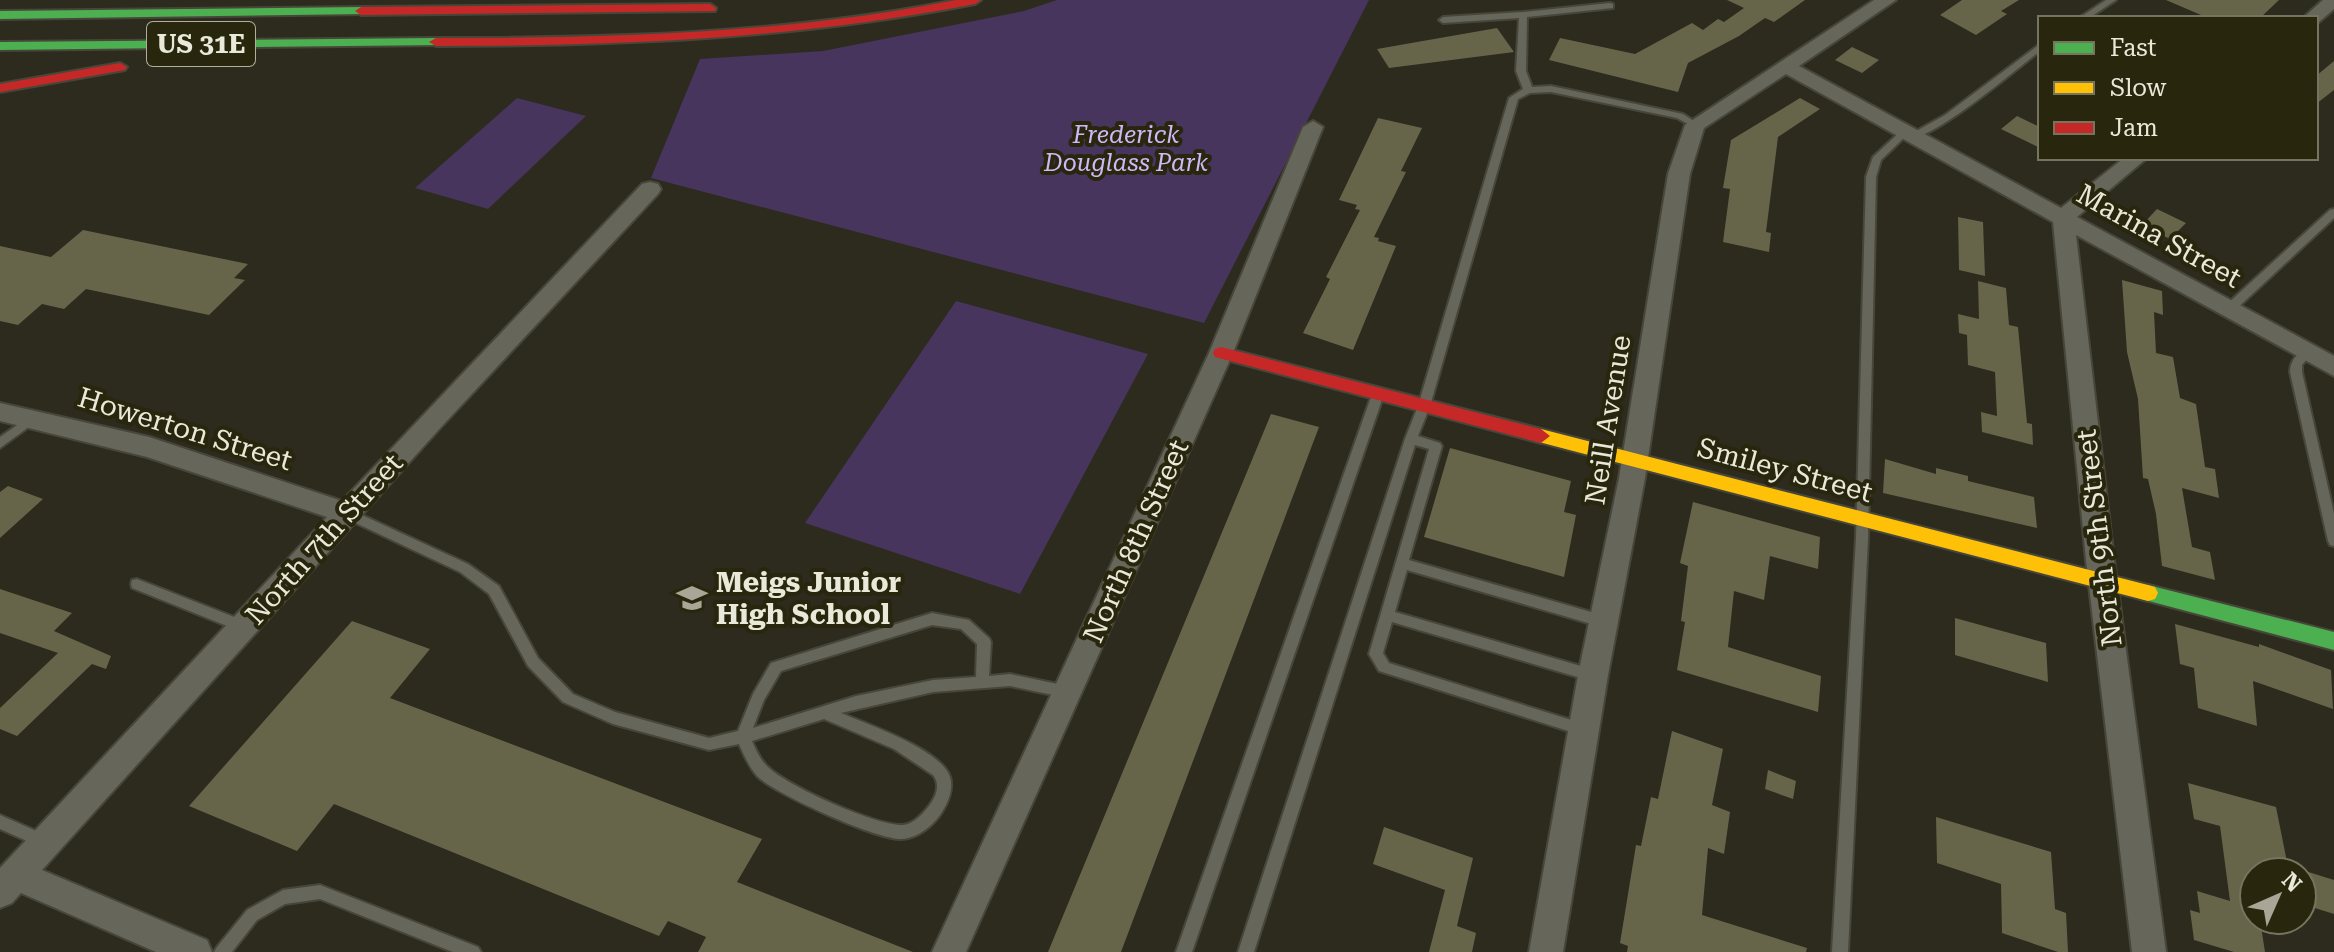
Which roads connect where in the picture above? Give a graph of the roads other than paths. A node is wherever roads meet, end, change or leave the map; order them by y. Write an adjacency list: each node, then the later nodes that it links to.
1 (545, 0): 8 (main road)
2 (975, 0): 14 (main road, US 31E)
3 (1887, 0): 17 (street)
4 (2112, 0): 11 (lane)
5 (2334, 0): 12 (street)
6 (1610, 6): 10 (lane)
7 (727, 7): 8 (main road, US 31E)
8 (669, 10): 9 (main road, US 31E)
9 (0, 15)
10 (1523, 15): 13 (lane); 19 (lane)
11 (2086, 16)
12 (2314, 16)
13 (1443, 20)
14 (401, 42): 15 (main road, US 31E); 18 (main road)
15 (0, 46)
16 (2038, 49): 22 (lane)
17 (1785, 66): 20 (street); 22 (street, Marina Street)
18 (0, 88)
19 (1528, 90): 20 (lane); 32 (lane)
20 (1695, 125): 37 (street, Neill Avenue)
21 (1313, 127): 29 (street, North 8th Street)
22 (1910, 133): 26 (street, Marina Street); 39 (lane)
23 (2134, 160): 26 (street)
24 (650, 189): 38 (street, North 7th Street)
25 (2334, 212): 27 (lane)
26 (2063, 217): 27 (street, Marina Street); 42 (street, North 9th Street)
27 (2229, 309): 28 (street, Marina Street)
28 (2307, 352): 30 (street, Marina Street); 40 (lane)
29 (1221, 353): 31 (main road, Smiley Street); 50 (street, North 8th Street)
30 (2334, 367)
31 (1378, 394): 32 (main road, Smiley Street); 61 (lane)
32 (1424, 406): 35 (lane); 37 (main road, Smiley Street)
33 (0, 412): 34 (street, Howerton Street)
34 (33, 418): 36 (lane); 38 (street, Howerton Street)
35 (1411, 439): 41 (lane); 62 (lane)
36 (0, 443)
37 (1634, 459): 39 (main road, Smiley Street); 45 (street, Neill Avenue)
38 (349, 514): 46 (street, North 7th Street); 53 (lane)
39 (1863, 520): 42 (main road, Smiley Street); 64 (lane)
40 (2334, 541)
41 (1402, 563): 44 (lane); 45 (lane)
42 (2103, 580): 47 (main road, Smiley Street); 65 (street, North 9th Street)
43 (137, 584): 46 (lane)
44 (1387, 615): 48 (lane); 52 (lane)
45 (1605, 622): 48 (street, Neill Avenue)
46 (244, 627): 55 (street, North 7th Street)
47 (2334, 641)
48 (1593, 675): 52 (street, Neill Avenue)
49 (982, 682): 50 (lane); 51 (lane); 53 (lane)
50 (1067, 692): 60 (street, North 8th Street)
51 (824, 712): 53 (lane); 53 (lane)
52 (1584, 730): 63 (street, Neill Avenue)
53 (743, 737)
54 (0, 822): 55 (lane)
55 (46, 842): 56 (street, North 7th Street)
56 (8, 884): 57 (street)
57 (195, 952)
58 (222, 952): 59 (lane)
59 (473, 952)
60 (949, 952)
61 (1184, 952)
62 (1246, 952)
63 (1546, 952)
64 (1840, 952)
65 (2149, 952)

